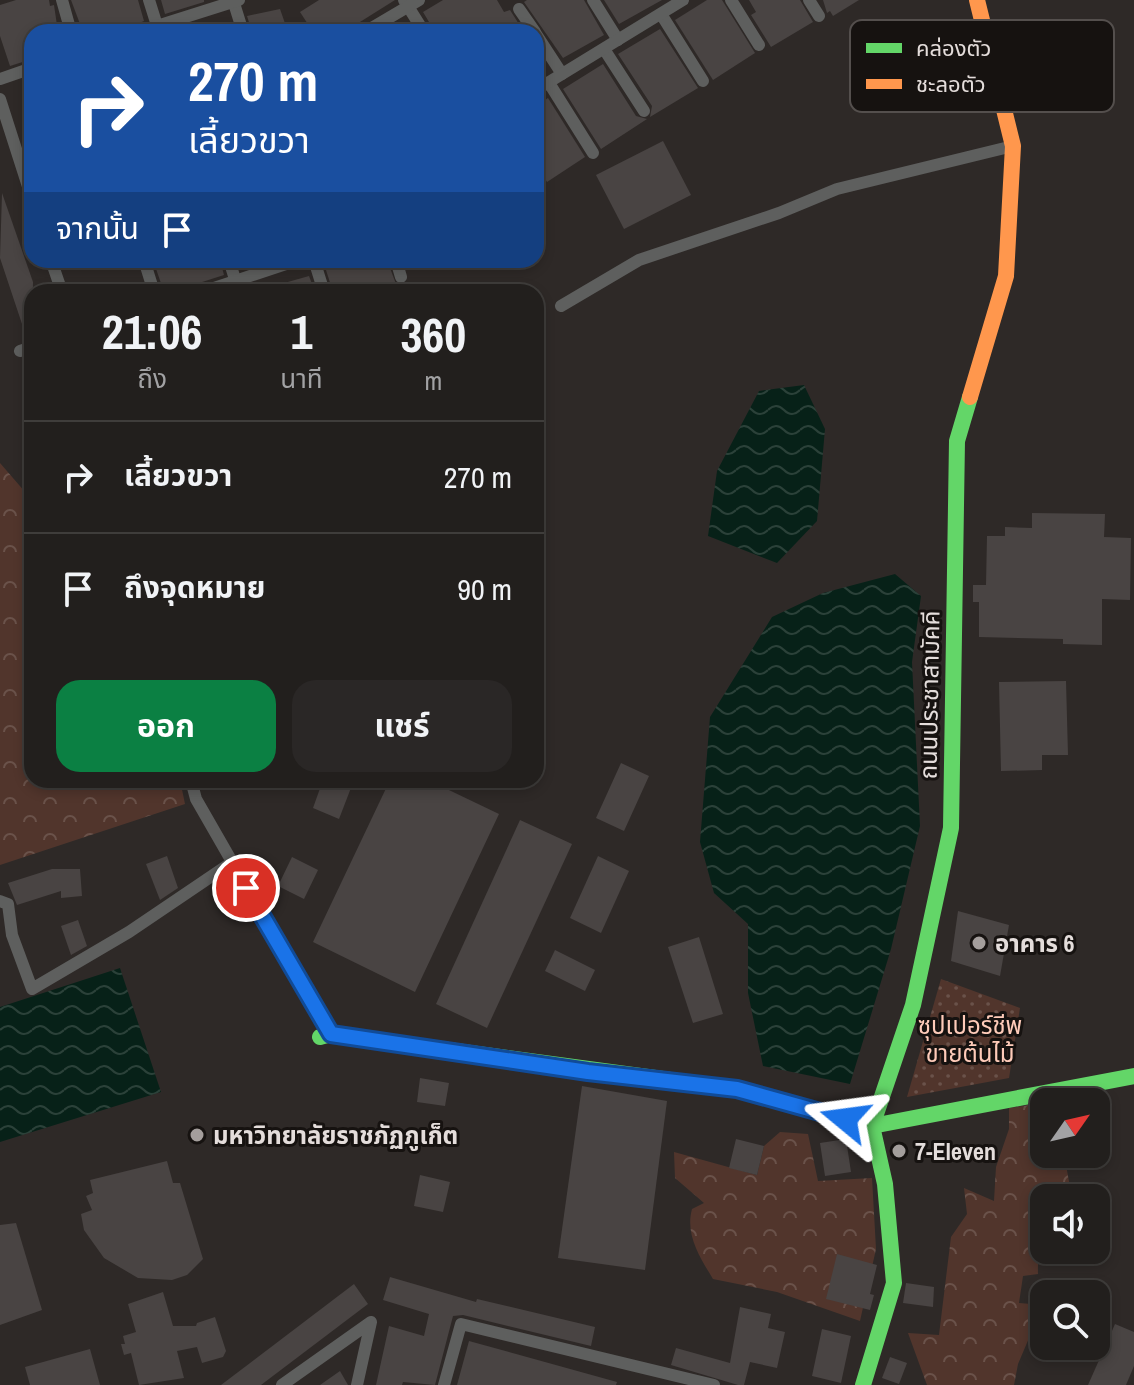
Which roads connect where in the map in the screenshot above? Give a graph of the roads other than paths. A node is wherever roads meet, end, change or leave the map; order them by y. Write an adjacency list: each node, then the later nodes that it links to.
1 (62, 0): 14 (street)
2 (149, 0): 15 (street)
3 (593, 0): 21 (street)
4 (731, 0): 22 (street)
5 (809, 0): 12 (street)
6 (977, 0): 13 (street, ถนนประชาสามัคคี)
7 (235, 1): 16 (street); 17 (street)
8 (411, 2): 18 (street); 19 (street)
9 (675, 2): 11 (street)
10 (519, 9): 20 (street)
11 (661, 14): 21 (street); 28 (street)
12 (819, 16)
13 (982, 20)
14 (69, 24)
15 (156, 24)
16 (172, 24)
17 (241, 24)
18 (377, 24)
19 (421, 24)
20 (529, 24)
21 (618, 40): 24 (street)
22 (759, 45)
23 (544, 47): 26 (street)
24 (604, 49): 26 (street); 32 (street)
25 (24, 71): 27 (street)
26 (562, 74): 29 (street)
27 (0, 79)
28 (703, 81)
29 (549, 83): 30 (street); 35 (street)
30 (544, 86)
31 (0, 99): 36 (street)
32 (644, 111)
33 (1005, 112): 34 (street, ถนนประชาสามัคคี)
34 (1013, 146): 41 (street); 47 (street, ถนนประชาสามัคคี)
35 (593, 153)
36 (24, 174)
37 (279, 268): 40 (street)
38 (398, 268): 39 (street)
39 (401, 277)
40 (242, 284)
41 (561, 306)
42 (193, 788): 43 (street)
43 (231, 863): 44 (street); 45 (street)
44 (0, 901)
45 (326, 1036): 47 (street)
46 (1134, 1076): 47 (street)
47 (872, 1126): 52 (street)
48 (282, 1385): 49 (street)
49 (357, 1385)
50 (444, 1385): 51 (street)
51 (714, 1385)
52 (863, 1385)

